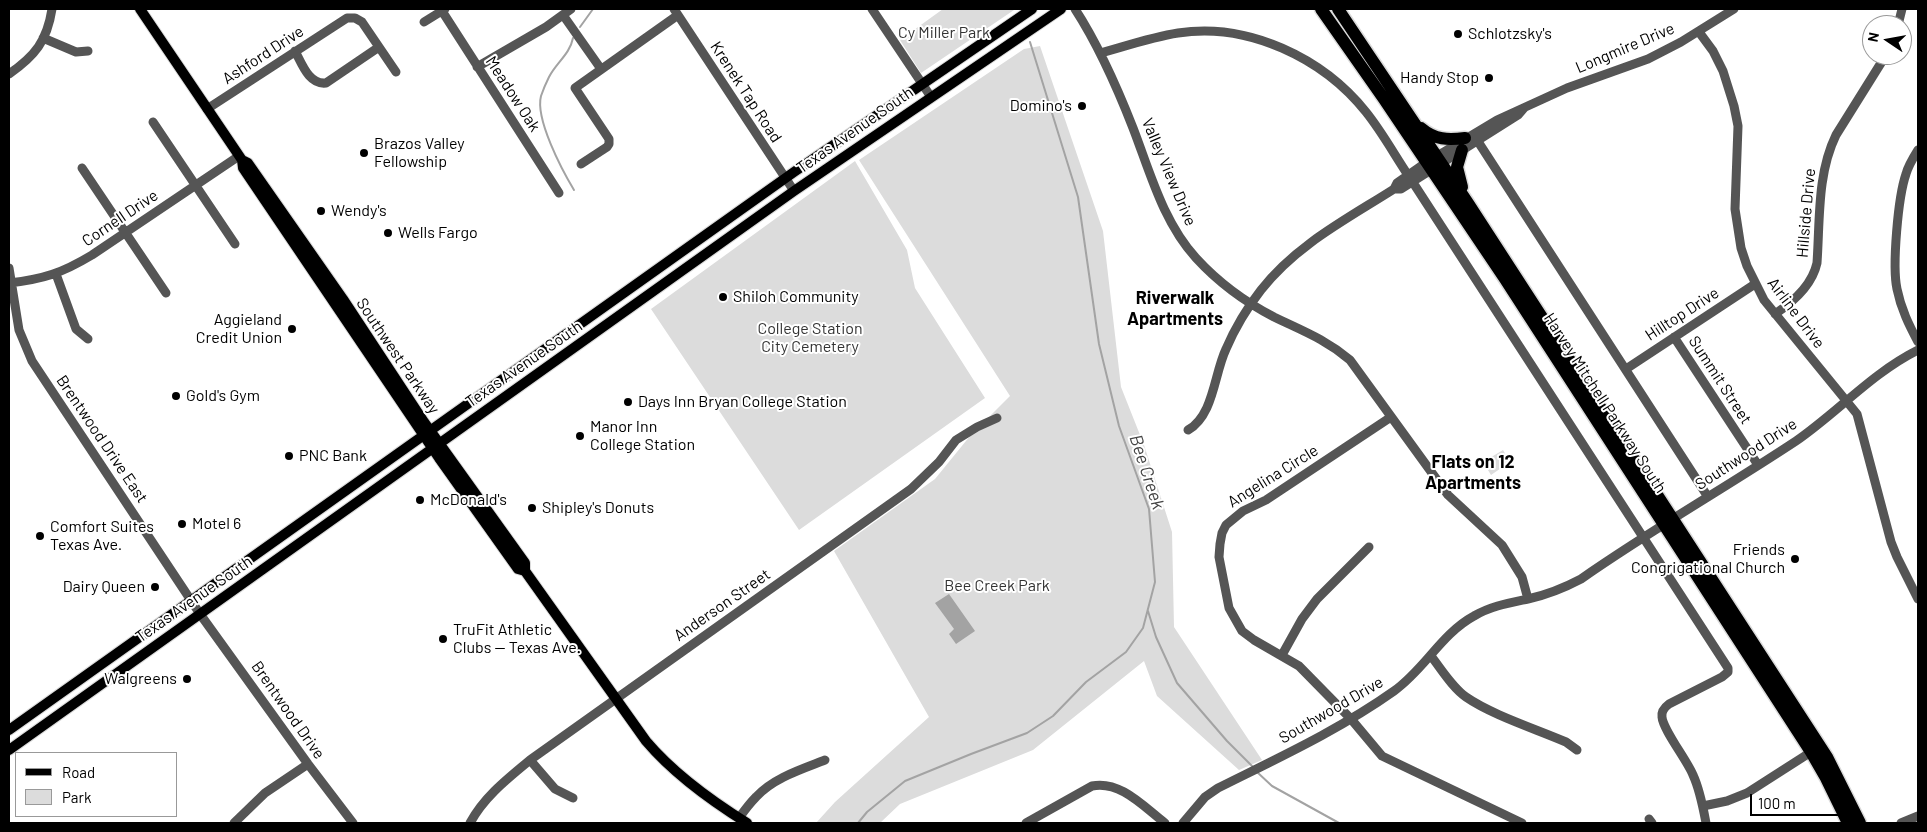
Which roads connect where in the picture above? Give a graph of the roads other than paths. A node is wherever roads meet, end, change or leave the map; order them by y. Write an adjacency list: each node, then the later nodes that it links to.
1 (52, 9): 18 (street)
2 (140, 9): 30 (main road, Southwest Parkway)
3 (571, 9): 14 (street)
4 (872, 9): 28 (street)
5 (1032, 9): 28 (main road, Texas Avenue South)
6 (1049, 9): 17 (main road)
7 (1061, 9): 17 (main road, Texas Avenue South)
8 (1075, 9): 22 (street, Valley View Drive)
9 (1321, 9): 36 (highway, Harvey Mitchell Parkway South)
10 (1338, 9): 32 (highway, Harvey Mitchell Parkway South)
11 (1734, 9): 16 (street, Longmire Drive)
12 (443, 10): 15 (street); 24 (street, Meadow Oak)
13 (676, 12): 25 (street); 39 (street, Krenek Tap Road)
14 (563, 15): 24 (street); 25 (street)
15 (424, 22)
16 (1699, 32): 33 (street, Longmire Drive); 53 (street, Airline Drive)
17 (1023, 34): 29 (main road, Texas Avenue South)
18 (43, 38): 20 (street); 27 (street)
19 (379, 47): 21 (street, Ashford Drive); 21 (street); 26 (street, Ashford Drive)
20 (88, 51)
21 (295, 51): 30 (street, Ashford Drive)
22 (1101, 53): 40 (street); 56 (street, Valley View Drive)
23 (1880, 65): 57 (street, Hillside Drive)
24 (477, 67): 43 (street, Meadow Oak)
25 (601, 69): 37 (street)
26 (396, 72)
27 (9, 74)
28 (922, 84): 29 (street); 39 (main road, Texas Avenue South)
29 (931, 97): 42 (main road, Texas Avenue South)
30 (207, 109): 35 (main road, Southwest Parkway)
31 (153, 122): 41 (street)
32 (1413, 122): 33 (highway); 36 (highway, Harvey Mitchell Parkway South)
33 (1468, 142): 36 (street, Longmire Drive); 44 (highway); 66 (street)
34 (1918, 150): 62 (street)
35 (240, 158): 41 (street, Cornell Drive); 46 (main road, Southwest Parkway); 48 (main road, Southwest Parkway)
36 (1434, 163): 40 (street, Longmire Drive); 44 (highway, Harvey Mitchell Parkway South); 75 (highway, Harvey Mitchell Parkway South)
37 (581, 164)
38 (82, 168): 45 (street)
39 (786, 178): 42 (street, Krenek Tap Road); 58 (main road, Texas Avenue South)
40 (1410, 178): 56 (street, Longmire Drive); 76 (street)
41 (196, 185): 45 (street, Cornell Drive); 47 (street)
42 (794, 191): 63 (main road, Texas Avenue South)
43 (559, 193)
44 (1468, 203): 75 (highway, Harvey Mitchell Parkway South)
45 (125, 232): 50 (street, Cornell Drive); 54 (street)
46 (287, 234): 48 (main road); 52 (main road, Southwest Parkway)
47 (235, 244)
48 (310, 251): 55 (main road, Southwest Parkway)
49 (9, 268): 51 (street, Brentwood Drive East)
50 (56, 274): 51 (street, Cornell Drive); 61 (street)
51 (10, 283): 80 (street, Brentwood Drive East)
52 (320, 284): 55 (main road); 59 (main road, Southwest Parkway)
53 (1755, 284): 57 (street, Airline Drive); 60 (street, Hilltop Drive)
54 (166, 293)
55 (343, 299): 64 (main road, Southwest Parkway)
56 (1251, 304): 68 (street, Valley View Drive); 70 (street, Longmire Drive)
57 (1775, 314): 67 (street, Airline Drive)
58 (565, 335): 63 (main road); 71 (main road, Texas Avenue South)
59 (356, 337): 64 (main road); 71 (main road, Southwest Parkway)
60 (1674, 337): 66 (street, Hilltop Drive); 73 (street, Summit Street)
61 (88, 339)
62 (1918, 342)
63 (573, 348): 72 (main road, Texas Avenue South)
64 (375, 349): 71 (main road, Southwest Parkway)
65 (1918, 350): 67 (street, Southwood Drive)
66 (1626, 369): 74 (street)
67 (1846, 400): 73 (street, Southwood Drive); 79 (street, Airline Drive)
68 (1391, 417): 78 (street, Valley View Drive); 82 (street, Angelina Circle)
69 (997, 418): 84 (street, Anderson Street)
70 (1188, 430)
71 (427, 433): 72 (main road, Southwest Parkway); 80 (main road, Texas Avenue South)
72 (436, 446): 81 (main road, Texas Avenue South); 84 (main road, Southwest Parkway)
73 (1758, 465): 74 (street, Southwood Drive)
74 (1708, 497): 75 (street, Southwood Drive)
75 (1669, 522): 76 (street, Southwood Drive); 89 (highway, Harvey Mitchell Parkway South); 106 (highway, Harvey Mitchell Parkway South)
76 (1644, 538): 78 (street, Southwood Drive); 94 (street)
77 (1369, 547): 82 (street)
78 (1528, 599): 83 (street, Southwood Drive)
79 (1918, 599)
80 (192, 600): 81 (street, Brentwood Drive East); 86 (main road, Texas Avenue South)
81 (200, 614): 87 (main road, Texas Avenue South); 92 (street, Brentwood Drive)
82 (1282, 655): 85 (street, Angelina Circle)
83 (1431, 656): 85 (street, Southwood Drive); 88 (street)
84 (616, 699): 90 (street, Anderson Street); 96 (main road, Southwest Parkway)
85 (1351, 719): 102 (street, Southwood Drive); 103 (street, Angelina Circle)
86 (9, 730)
87 (9, 750)
88 (1577, 750)
89 (1811, 752): 94 (street); 105 (highway, Harvey Mitchell Parkway South)
90 (530, 760): 93 (street); 99 (street, Anderson Street)
91 (825, 760): 96 (street)
92 (308, 764): 97 (street); 98 (street, Brentwood Drive)
93 (573, 798)
94 (1703, 806): 104 (street)
95 (1918, 816): 107 (street)
96 (743, 821)
97 (234, 823)
98 (354, 823)
99 (470, 823)
100 (1026, 823): 101 (street)
101 (1165, 823)
102 (1183, 823)
103 (1522, 823)
104 (1706, 823)
105 (1848, 823)
106 (1860, 823)
107 (1901, 823)

